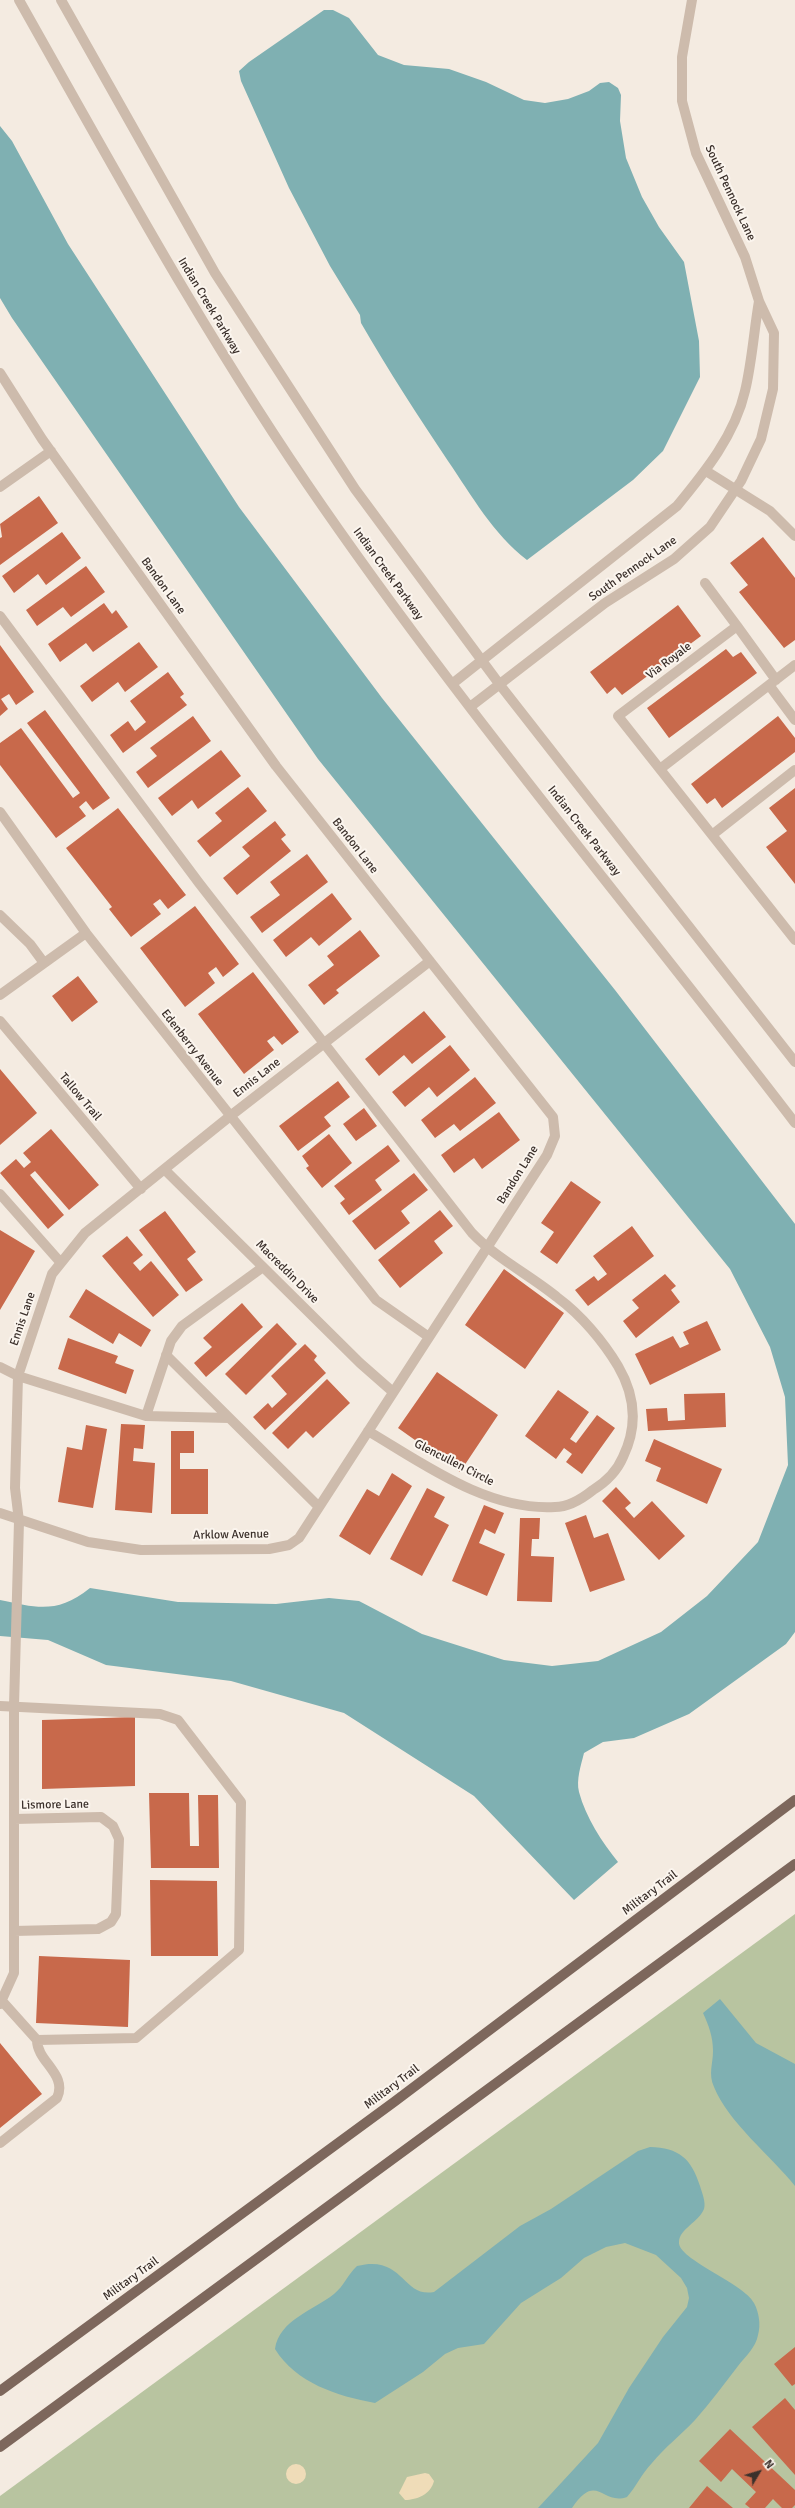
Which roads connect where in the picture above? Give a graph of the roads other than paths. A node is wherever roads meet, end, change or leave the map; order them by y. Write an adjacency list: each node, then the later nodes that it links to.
1 (20, 0): 17 (street, Indian Creek Parkway)
2 (61, 0): 14 (street, Indian Creek Parkway)
3 (692, 0): 4 (street, South Pennock Lane)
4 (759, 300): 7 (street, South Pennock Lane); 9 (street, South Pennock Lane)
5 (0, 373): 6 (street, Bandon Lane)
6 (51, 451): 8 (street); 28 (street, Bandon Lane)
7 (706, 471): 9 (street); 14 (street, South Pennock Lane)
8 (0, 487)
9 (736, 488): 10 (street); 18 (street, South Pennock Lane)
10 (795, 536)
11 (705, 583): 13 (street)
12 (0, 616): 32 (street, Glencullen Circle)
13 (737, 626): 16 (street); 21 (street, Via Royale)
14 (483, 661): 17 (street, South Pennock Lane); 18 (street, Indian Creek Parkway)
15 (795, 665): 16 (street)
16 (772, 682): 20 (street); 21 (street)
17 (452, 684): 19 (street, Indian Creek Parkway)
18 (500, 684): 19 (street, South Pennock Lane); 33 (street, Indian Creek Parkway)
19 (470, 708): 35 (street, Indian Creek Parkway)
20 (795, 720)
21 (660, 769): 24 (street, Via Royale)
22 (795, 770): 24 (street)
23 (0, 812): 26 (street, Edenberry Avenue)
24 (712, 835): 27 (street, Via Royale)
25 (0, 915): 29 (street)
26 (86, 933): 29 (street); 34 (street, Edenberry Avenue)
27 (795, 940)
28 (430, 961): 32 (street, Ennis Lane); 39 (street, Bandon Lane)
29 (44, 963): 30 (street)
30 (0, 995)
31 (0, 1021): 37 (street, Tallow Trail)
32 (324, 1043): 34 (street, Ennis Lane); 39 (street, Glencullen Circle)
33 (795, 1062)
34 (229, 1117): 36 (street, Ennis Lane); 42 (street, Edenberry Avenue)
35 (795, 1123)
36 (165, 1170): 37 (street, Ennis Lane); 41 (street, Macreddin Drive)
37 (141, 1189): 40 (street, Ennis Lane)
38 (0, 1194): 40 (street)
39 (487, 1248): 42 (street, Bandon Lane); 49 (street, Glencullen Circle)
40 (60, 1263): 45 (street, Ennis Lane)
41 (263, 1267): 43 (street); 46 (street, Macreddin Drive)
42 (429, 1337): 46 (street, Arklow Avenue)
43 (166, 1355): 47 (street); 48 (street)
44 (0, 1367): 45 (street)
45 (18, 1376): 47 (street); 52 (street, Ennis Lane)
46 (393, 1392): 49 (street, Arklow Avenue)
47 (146, 1416): 48 (street)
48 (229, 1418): 50 (street)
49 (368, 1431): 50 (street, Arklow Avenue)
50 (318, 1506): 52 (street, Arklow Avenue)
51 (0, 1513): 52 (street, Arklow Avenue)
52 (19, 1521): 54 (street, Ennis Lane)
53 (0, 1706): 54 (street)
54 (14, 1706): 56 (street, Ennis Lane); 60 (street)
55 (795, 1800): 62 (main road, Military Trail)
56 (14, 1819): 58 (street, Ennis Lane); 58 (street, Lismore Lane)
57 (795, 1864): 63 (main road)
58 (14, 1931): 59 (street, Ennis Lane)
59 (2, 2003): 60 (street)
60 (38, 2040): 61 (street)
61 (0, 2143)
62 (0, 2391)
63 (0, 2447)

